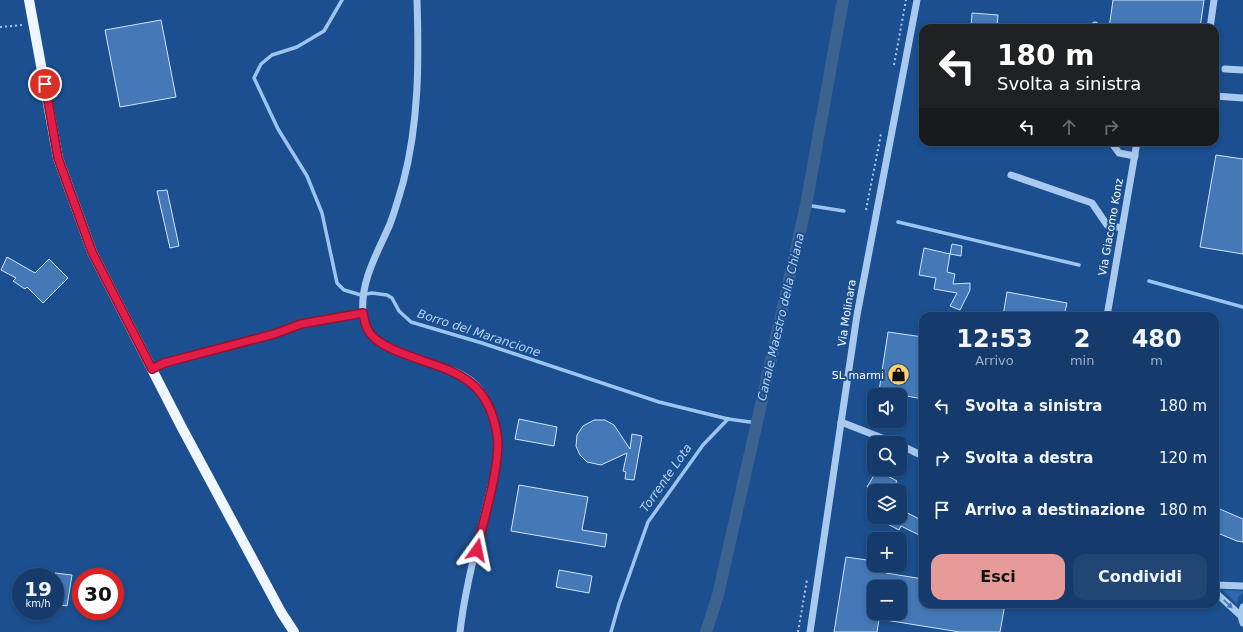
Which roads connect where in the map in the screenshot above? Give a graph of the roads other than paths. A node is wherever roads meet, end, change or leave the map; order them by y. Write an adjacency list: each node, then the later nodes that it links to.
1 (30, 0): 17 (main road)
2 (417, 0): 16 (street)
3 (917, 0): 18 (street, Via Molinara)
4 (1214, 0): 5 (street)
5 (1211, 24)
6 (1225, 69): 7 (street)
7 (1243, 70)
8 (1219, 96): 9 (street)
9 (1243, 98)
10 (1114, 146): 12 (street)
11 (1136, 146): 12 (street, Via Giacomo Konz)
12 (1135, 156): 14 (street, Via Giacomo Konz)
13 (1011, 175): 14 (street)
14 (1122, 228): 15 (street, Via Giacomo Konz)
15 (1108, 312)
16 (363, 313): 17 (street); 28 (street)
17 (152, 369): 27 (main road)
18 (841, 422): 19 (street); 29 (street, Via Molinara)
19 (877, 436)
20 (907, 448): 21 (street)
21 (919, 454)
22 (1219, 585): 23 (street)
23 (1243, 586)
24 (1219, 596): 26 (street, one-way to 26)
25 (1243, 607): 26 (street)
26 (1242, 620)
27 (294, 632)
28 (460, 632)
29 (810, 632)

